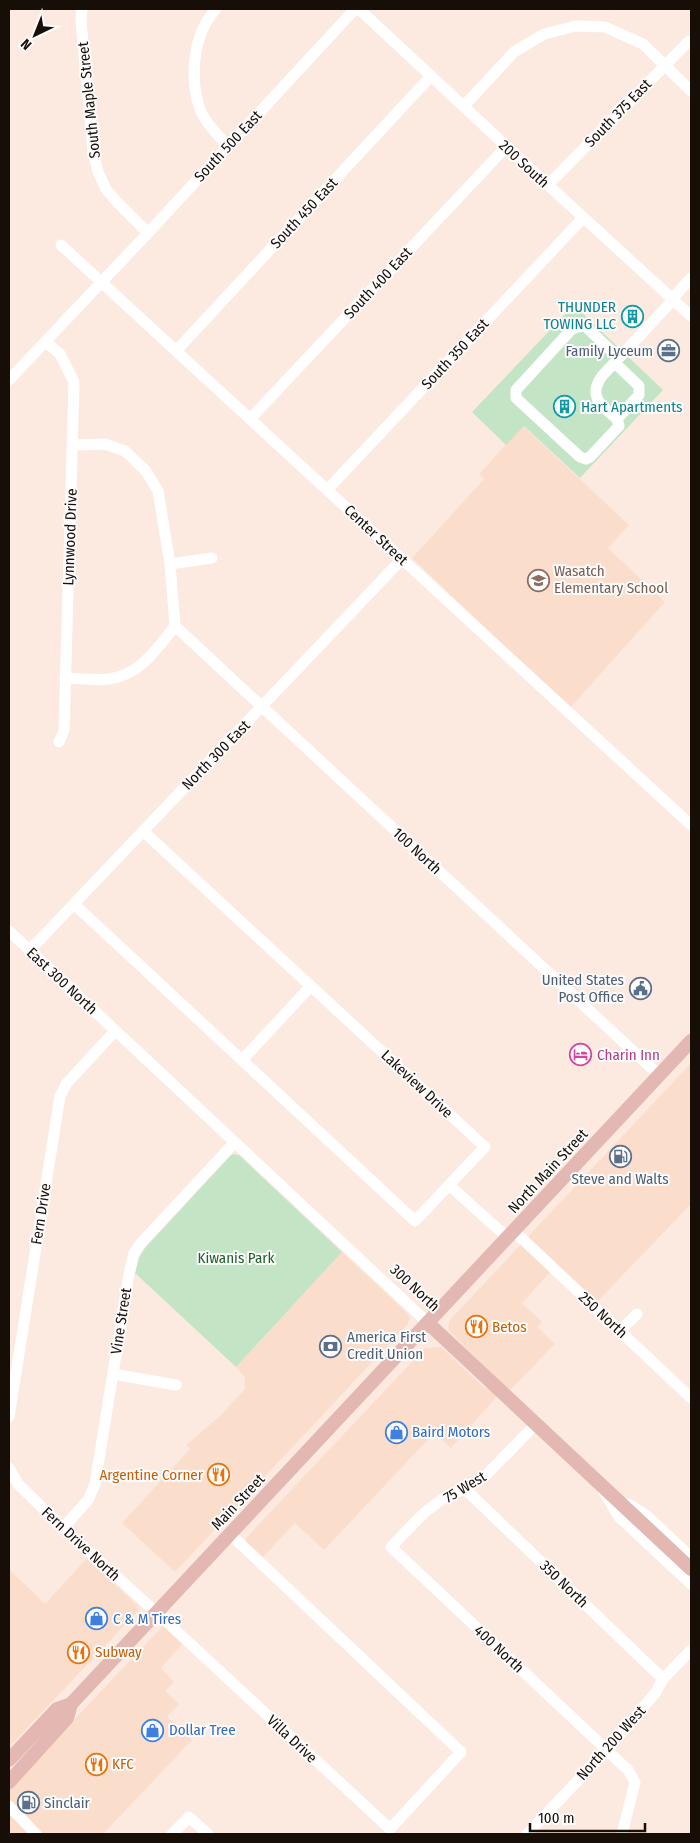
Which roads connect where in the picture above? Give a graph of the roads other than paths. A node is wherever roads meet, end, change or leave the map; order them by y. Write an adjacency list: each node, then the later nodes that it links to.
1 (82, 9): 14 (street, South Maple Street)
2 (216, 9): 10 (street)
3 (355, 9): 10 (street, South 500 East)
4 (359, 9): 7 (street, 200 South)
5 (689, 41): 6 (street, South 375 East)
6 (665, 65): 8 (street); 9 (street); 12 (street, South 375 East)
7 (431, 76): 9 (street, 200 South); 21 (street, South 450 East)
8 (691, 91)
9 (464, 106): 11 (street, 200 South)
10 (228, 146): 14 (street, South 500 East)
11 (506, 147): 12 (street, 200 South); 24 (street, South 400 East)
12 (548, 185): 13 (street, 200 South)
13 (583, 218): 18 (street, 200 South); 27 (street, South 350 East)
14 (148, 232): 17 (street, South 500 East)
15 (62, 245): 17 (street, Center Street)
16 (691, 278): 18 (street)
17 (102, 282): 20 (street, South 500 East); 21 (street, Center Street)
18 (672, 299): 19 (street, 200 South); 22 (street)
19 (691, 316)
20 (46, 342): 23 (street, South 500 East); 26 (street, Lynnwood Drive)
21 (176, 350): 24 (street, Center Street)
22 (617, 361): 25 (street); 25 (street); 25 (street)
23 (9, 380)
24 (250, 419): 27 (street, Center Street)
25 (616, 419)
26 (72, 445): 30 (street); 32 (street, Lynnwood Drive)
27 (327, 490): 29 (street, Center Street)
28 (212, 558): 30 (street)
29 (402, 559): 33 (street, North 300 East); 35 (street, Center Street)
30 (170, 564): 31 (street)
31 (175, 626): 32 (street); 33 (street, 100 North)
32 (65, 678): 34 (street, Lynnwood Drive)
33 (262, 706): 36 (street, North 300 East); 44 (street, 100 North)
34 (59, 742)
35 (691, 825)
36 (143, 831): 37 (street, North 300 East); 40 (street, Lakeview Drive)
37 (74, 904): 39 (street, North 300 East); 43 (street, Lakeview Drive)
38 (9, 932): 39 (street, East 300 North)
39 (29, 951): 41 (street, East 300 North)
40 (311, 986): 43 (street); 46 (street, Lakeview Drive)
41 (115, 1031): 45 (street, 300 North); 52 (street, Fern Drive)
42 (691, 1041): 44 (main road, North Main Street)
43 (242, 1060): 46 (street, Lakeview Drive)
44 (660, 1076): 47 (main road, North Main Street)
45 (235, 1142): 49 (street, 300 North); 51 (street, Vine Street)
46 (450, 1185): 47 (street)
47 (511, 1235): 49 (main road, North Main Street); 50 (street, 250 North)
48 (636, 1314): 50 (street)
49 (428, 1323): 56 (main road, 300 North); 61 (main road, Main Street)
50 (620, 1331): 54 (street, 250 North)
51 (113, 1374): 53 (street); 60 (street, Vine Street)
52 (12, 1375): 55 (street, Fern Drive)
53 (176, 1384)
54 (691, 1398)
55 (9, 1417)
56 (536, 1424): 58 (main road, 300 North); 59 (street, 75 West)
57 (10, 1470): 60 (street, Fern Drive North)
58 (600, 1484): 63 (main road, 300 North); 64 (street)
59 (465, 1489): 62 (street, 75 West); 67 (street, 350 North)
60 (63, 1528): 65 (street, Fern Drive North)
61 (230, 1534): 65 (main road, Main Street); 65 (street, Villa Drive)
62 (391, 1547): 69 (street, 400 North)
63 (689, 1563)
64 (691, 1584)
65 (156, 1613): 68 (main road, Main Street)
66 (691, 1650): 67 (street, North 200 West)
67 (663, 1679): 69 (street, North 200 West)
68 (71, 1704): 70 (main road, Main Street); 71 (main road, Main Street)
69 (607, 1750): 76 (street, North 200 West); 77 (street, 400 North)
70 (9, 1760)
71 (9, 1782)
72 (9, 1806): 73 (street)
73 (36, 1834)
74 (172, 1834): 75 (street)
75 (208, 1834)
76 (528, 1834)
77 (622, 1834)

